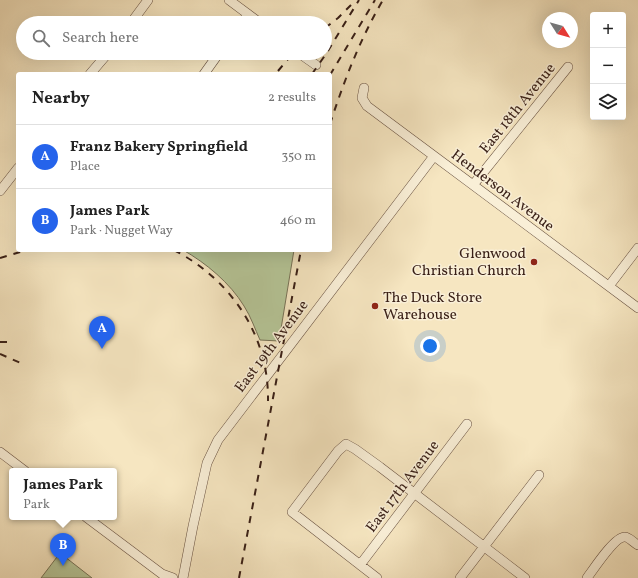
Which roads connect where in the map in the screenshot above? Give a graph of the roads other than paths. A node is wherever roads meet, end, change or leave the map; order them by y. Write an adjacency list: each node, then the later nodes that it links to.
1 (148, 0): 4 (street)
2 (229, 0): 3 (street)
3 (248, 14): 5 (street)
4 (136, 16)
5 (251, 16)
6 (102, 60): 11 (street)
7 (214, 60): 12 (street)
8 (309, 60): 9 (street)
9 (316, 65)
10 (568, 67): 16 (street, East 18th Avenue)
11 (92, 72)
12 (205, 72)
13 (364, 88): 14 (street, Henderson Avenue)
14 (434, 156): 16 (street, Henderson Avenue); 31 (street, East 19th Avenue)
15 (16, 171): 17 (street)
16 (472, 184): 19 (street, Henderson Avenue)
17 (0, 191)
18 (638, 248): 19 (street)
19 (609, 286): 20 (street, Henderson Avenue)
20 (638, 308)
21 (467, 424): 25 (street, East 17th Avenue)
22 (0, 452): 23 (street)
23 (21, 468)
24 (539, 475): 28 (street)
25 (415, 494): 28 (street); 29 (street, East 17th Avenue); 29 (street)
26 (90, 520): 30 (street)
27 (638, 545): 35 (street)
28 (484, 546): 33 (street); 34 (street)
29 (360, 565): 32 (street)
30 (172, 578)
31 (183, 578)
32 (377, 578)
33 (460, 578)
34 (525, 578)
35 (587, 578)

